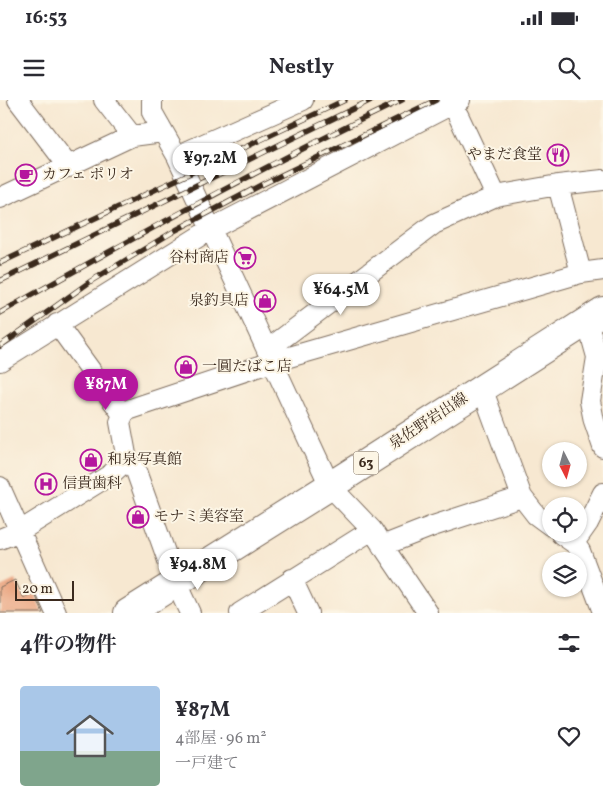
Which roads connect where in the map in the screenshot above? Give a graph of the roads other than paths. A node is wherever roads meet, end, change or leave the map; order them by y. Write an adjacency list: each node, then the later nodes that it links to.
1 (18, 100): 9 (street)
2 (104, 100): 7 (street)
3 (152, 100): 6 (street)
4 (303, 100): 8 (street)
5 (459, 108): 12 (street); 14 (street)
6 (163, 132): 7 (street); 8 (street)
7 (132, 136): 9 (street)
8 (177, 156): 14 (street)
9 (69, 167): 13 (street)
10 (603, 180): 11 (street)
11 (558, 185): 12 (street); 16 (street)
12 (496, 196): 19 (street)
13 (0, 198)
14 (211, 229): 18 (street); 19 (street)
15 (603, 270): 16 (street)
16 (581, 273): 19 (street)
17 (595, 316): 21 (main road, 泉佐野岩出線 / 63); 23 (street)
18 (57, 324): 20 (street); 22 (street)
19 (270, 356): 22 (street); 25 (street)
20 (0, 361)
21 (482, 388): 25 (main road, 泉佐野岩出線 / 63); 28 (street)
22 (123, 415): 24 (street)
23 (603, 447)
24 (127, 460): 31 (street); 36 (street)
25 (330, 486): 32 (street); 36 (main road, 泉佐野岩出線 / 63)
26 (0, 487): 31 (street)
27 (603, 493): 30 (street)
28 (522, 497): 29 (street); 32 (street)
29 (542, 519)
30 (587, 524)
31 (20, 531): 33 (street); 38 (street)
32 (377, 538): 35 (street); 43 (street)
33 (0, 539)
34 (572, 542): 37 (street)
35 (292, 579): 41 (street); 42 (street)
36 (176, 583): 39 (main road, 泉佐野岩出線 / 63); 40 (street)
37 (603, 612)
38 (56, 613)
39 (128, 613)
40 (190, 613)
41 (240, 613)
42 (308, 613)
43 (428, 613)

